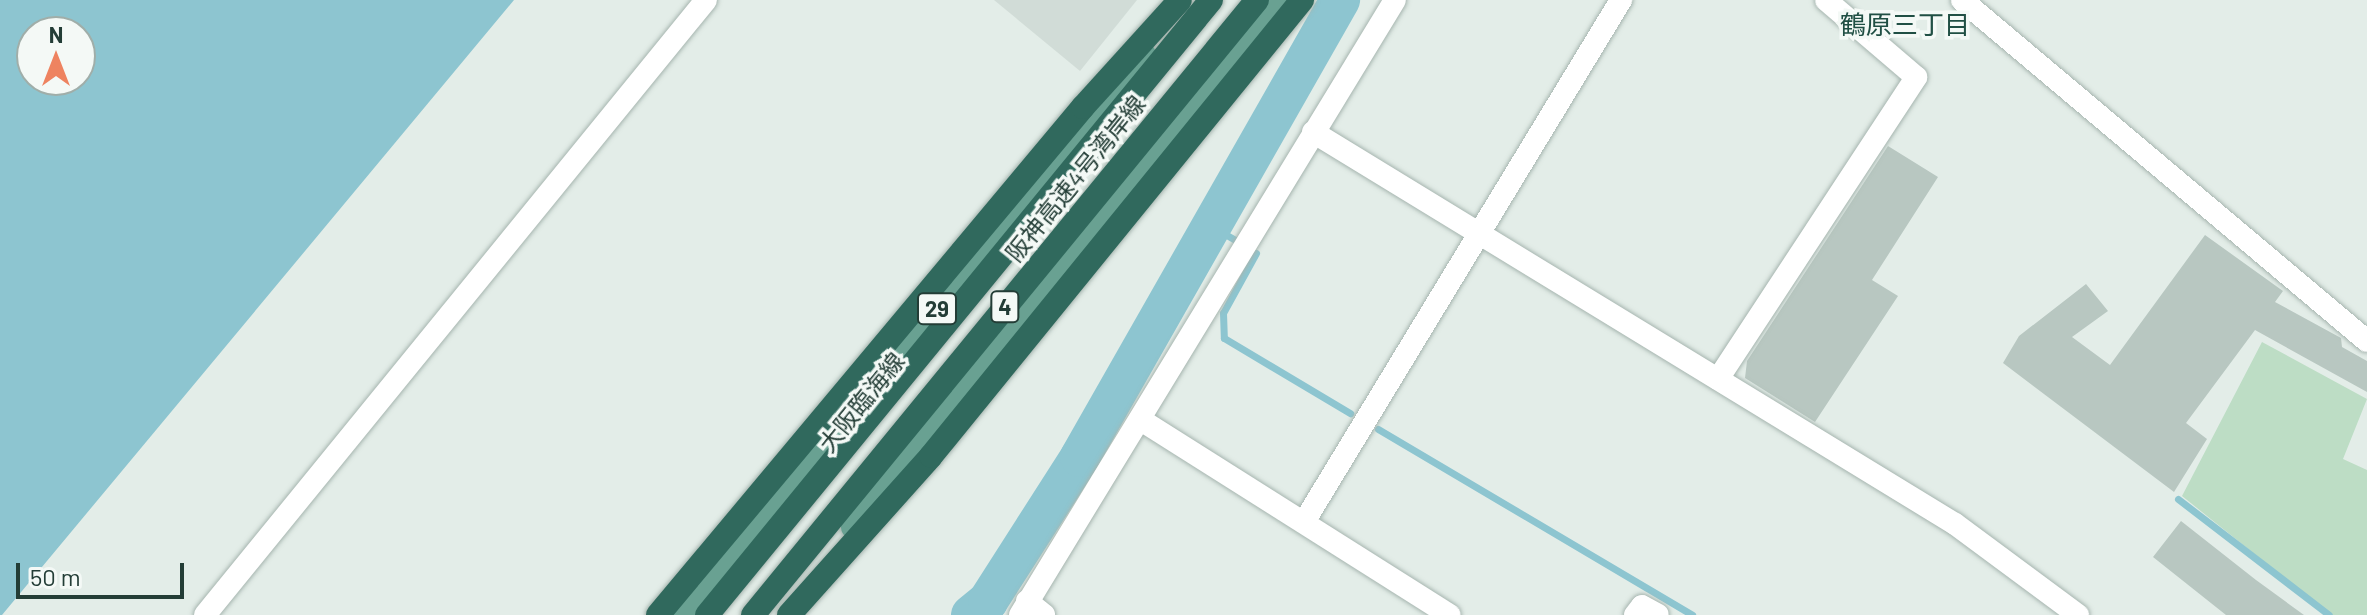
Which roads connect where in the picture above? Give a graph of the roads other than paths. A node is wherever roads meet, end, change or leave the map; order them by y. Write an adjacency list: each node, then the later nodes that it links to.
1 (706, 0): 19 (street)
2 (1180, 0): 20 (highway)
3 (1187, 0): 21 (main road, 大阪臨海線 / 29)
4 (1211, 0): 22 (highway, 阪神高速4号湾岸線 / 4)
5 (1257, 0): 23 (highway, 阪神高速4号湾岸線 / 4)
6 (1279, 0): 24 (main road)
7 (1302, 0): 25 (highway)
8 (1395, 0): 12 (street)
9 (1621, 0): 13 (street)
10 (1826, 0): 15 (street)
11 (1962, 0): 14 (street)
12 (1313, 132): 13 (street); 16 (street)
13 (1482, 235): 15 (street); 17 (street)
14 (2367, 341)
15 (1718, 379): 29 (street)
16 (1141, 420): 17 (street); 18 (street)
17 (1304, 522): 26 (street)
18 (1031, 610)
19 (205, 615)
20 (658, 615)
21 (684, 615)
22 (707, 615)
23 (753, 615)
24 (782, 615)
25 (789, 615)
26 (1449, 615)
27 (1635, 615): 28 (street)
28 (1658, 615)
29 (2078, 615)

